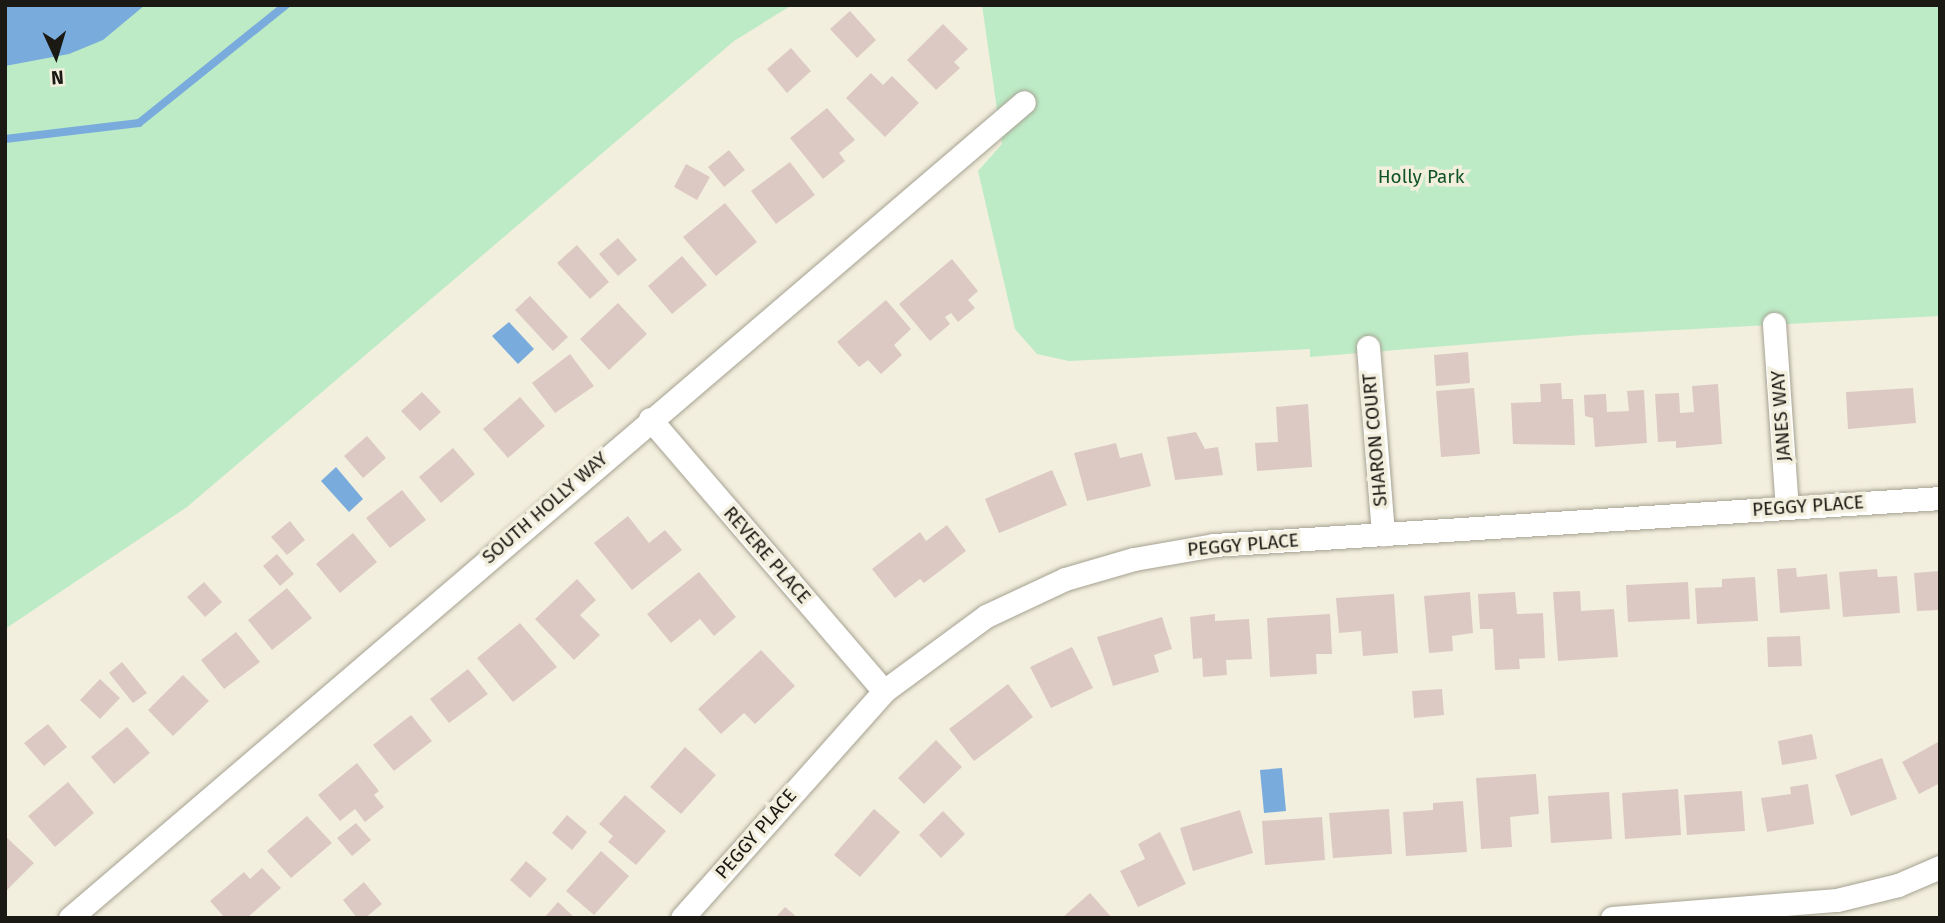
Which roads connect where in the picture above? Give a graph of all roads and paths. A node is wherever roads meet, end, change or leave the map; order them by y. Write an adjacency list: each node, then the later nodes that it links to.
1 (1024, 102): 4 (street, SOUTH HOLLY WAY)
2 (1774, 324): 6 (street, JANES WAY)
3 (1368, 347): 7 (street, SHARON COURT)
4 (650, 419): 8 (street, REVERE PLACE); 10 (street, SOUTH HOLLY WAY)
5 (1940, 498): 6 (street, PEGGY PLACE)
6 (1787, 508): 7 (street, PEGGY PLACE)
7 (1383, 534): 8 (street, PEGGY PLACE)
8 (884, 691): 11 (street, PEGGY PLACE)
9 (1940, 867): 12 (street)
10 (70, 918)
11 (682, 918)
12 (1612, 918)

